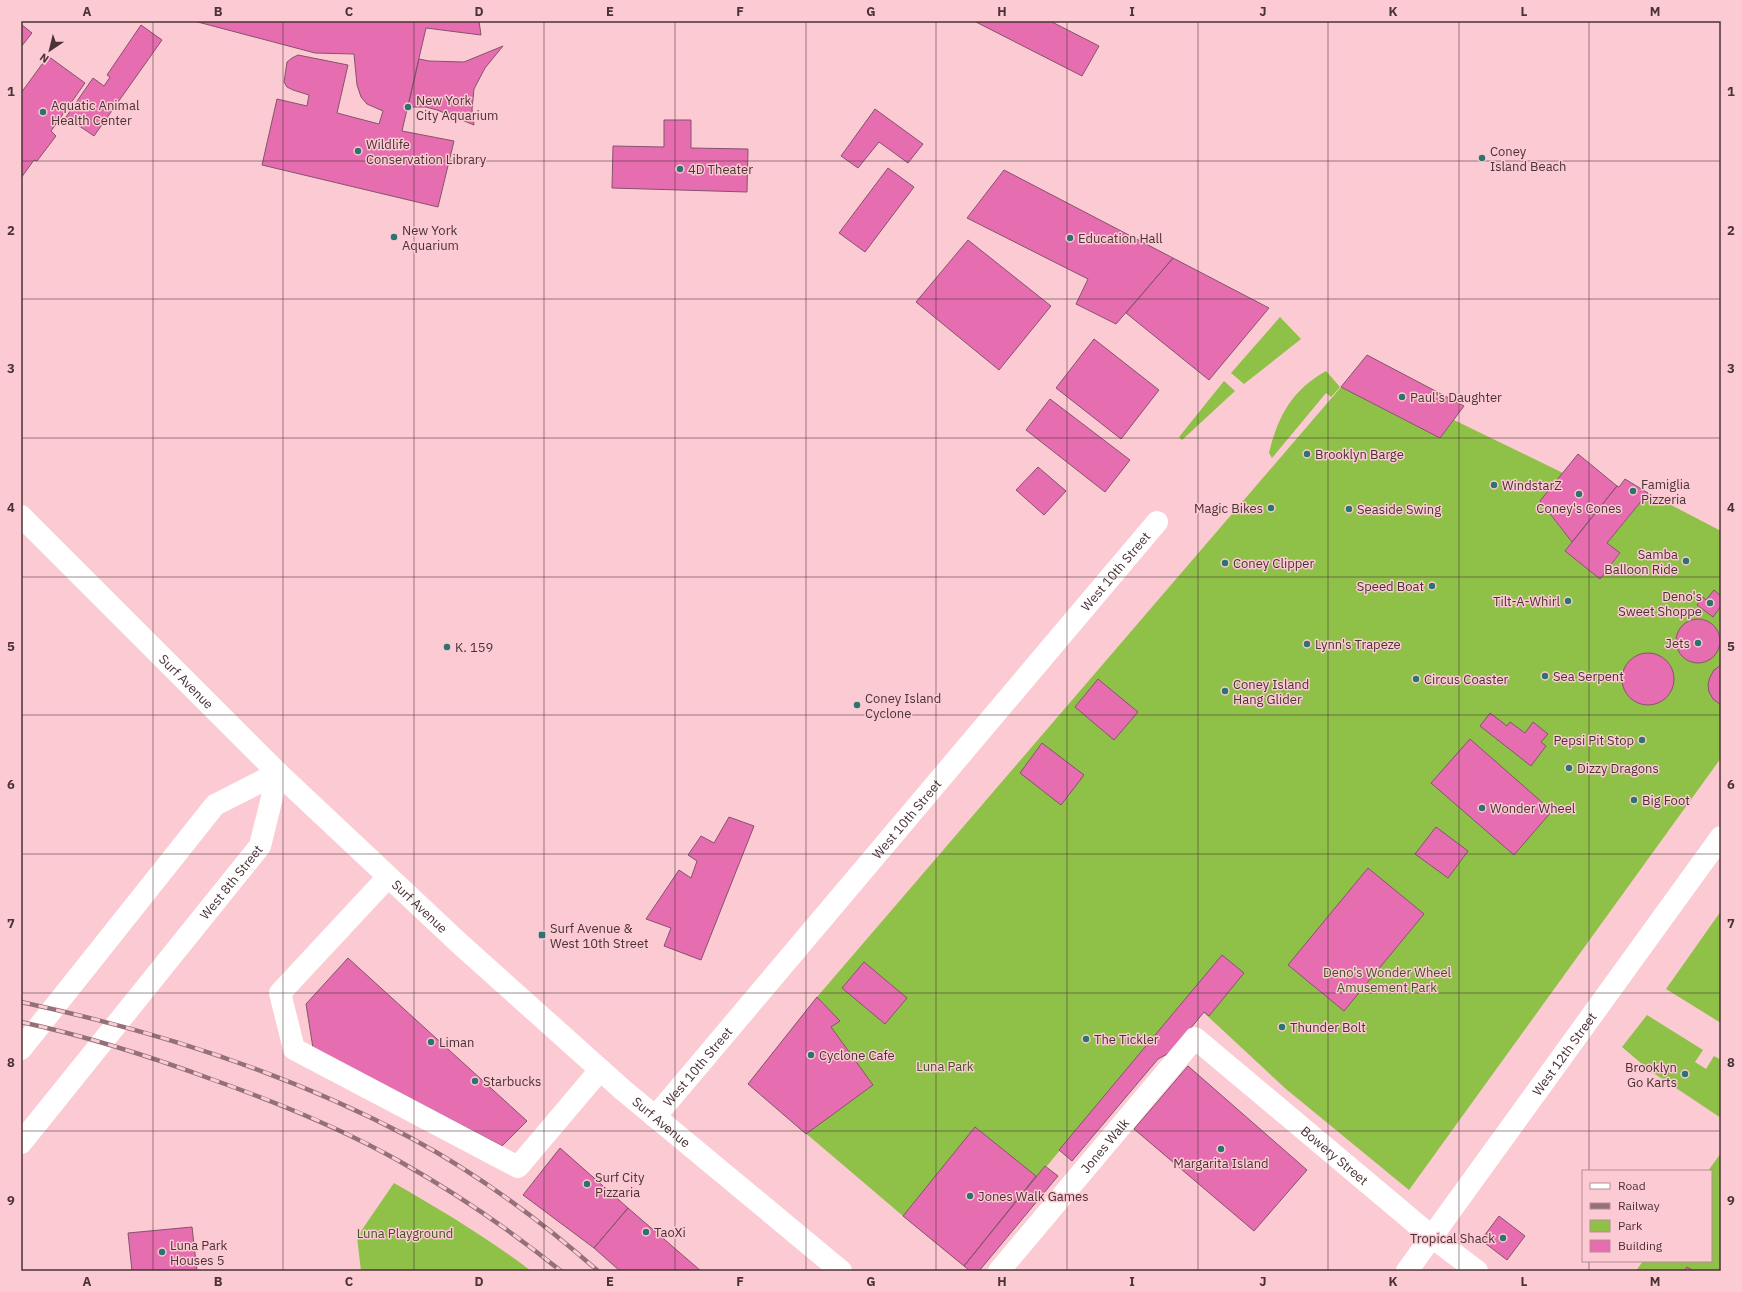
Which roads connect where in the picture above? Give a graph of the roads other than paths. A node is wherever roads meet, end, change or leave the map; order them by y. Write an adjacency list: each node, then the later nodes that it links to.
1 (21, 516): 3 (street, Surf Avenue)
2 (1157, 522): 9 (street, West 10th Street)
3 (278, 773): 5 (street, Surf Avenue); 7 (street); 10 (street, West 8th Street)
4 (1721, 837): 11 (street, West 12th Street)
5 (388, 877): 8 (street, Surf Avenue); 8 (street)
6 (1195, 1038): 11 (street, Bowery Street); 13 (street, Jones Walk)
7 (21, 1049)
8 (600, 1070): 9 (street, Surf Avenue)
9 (655, 1117): 12 (street, Surf Avenue)
10 (21, 1143)
11 (1432, 1237): 14 (street, West 12th Street); 15 (street, Bowery Street)
12 (841, 1271)
13 (999, 1271)
14 (1407, 1271)
15 (1477, 1271)

